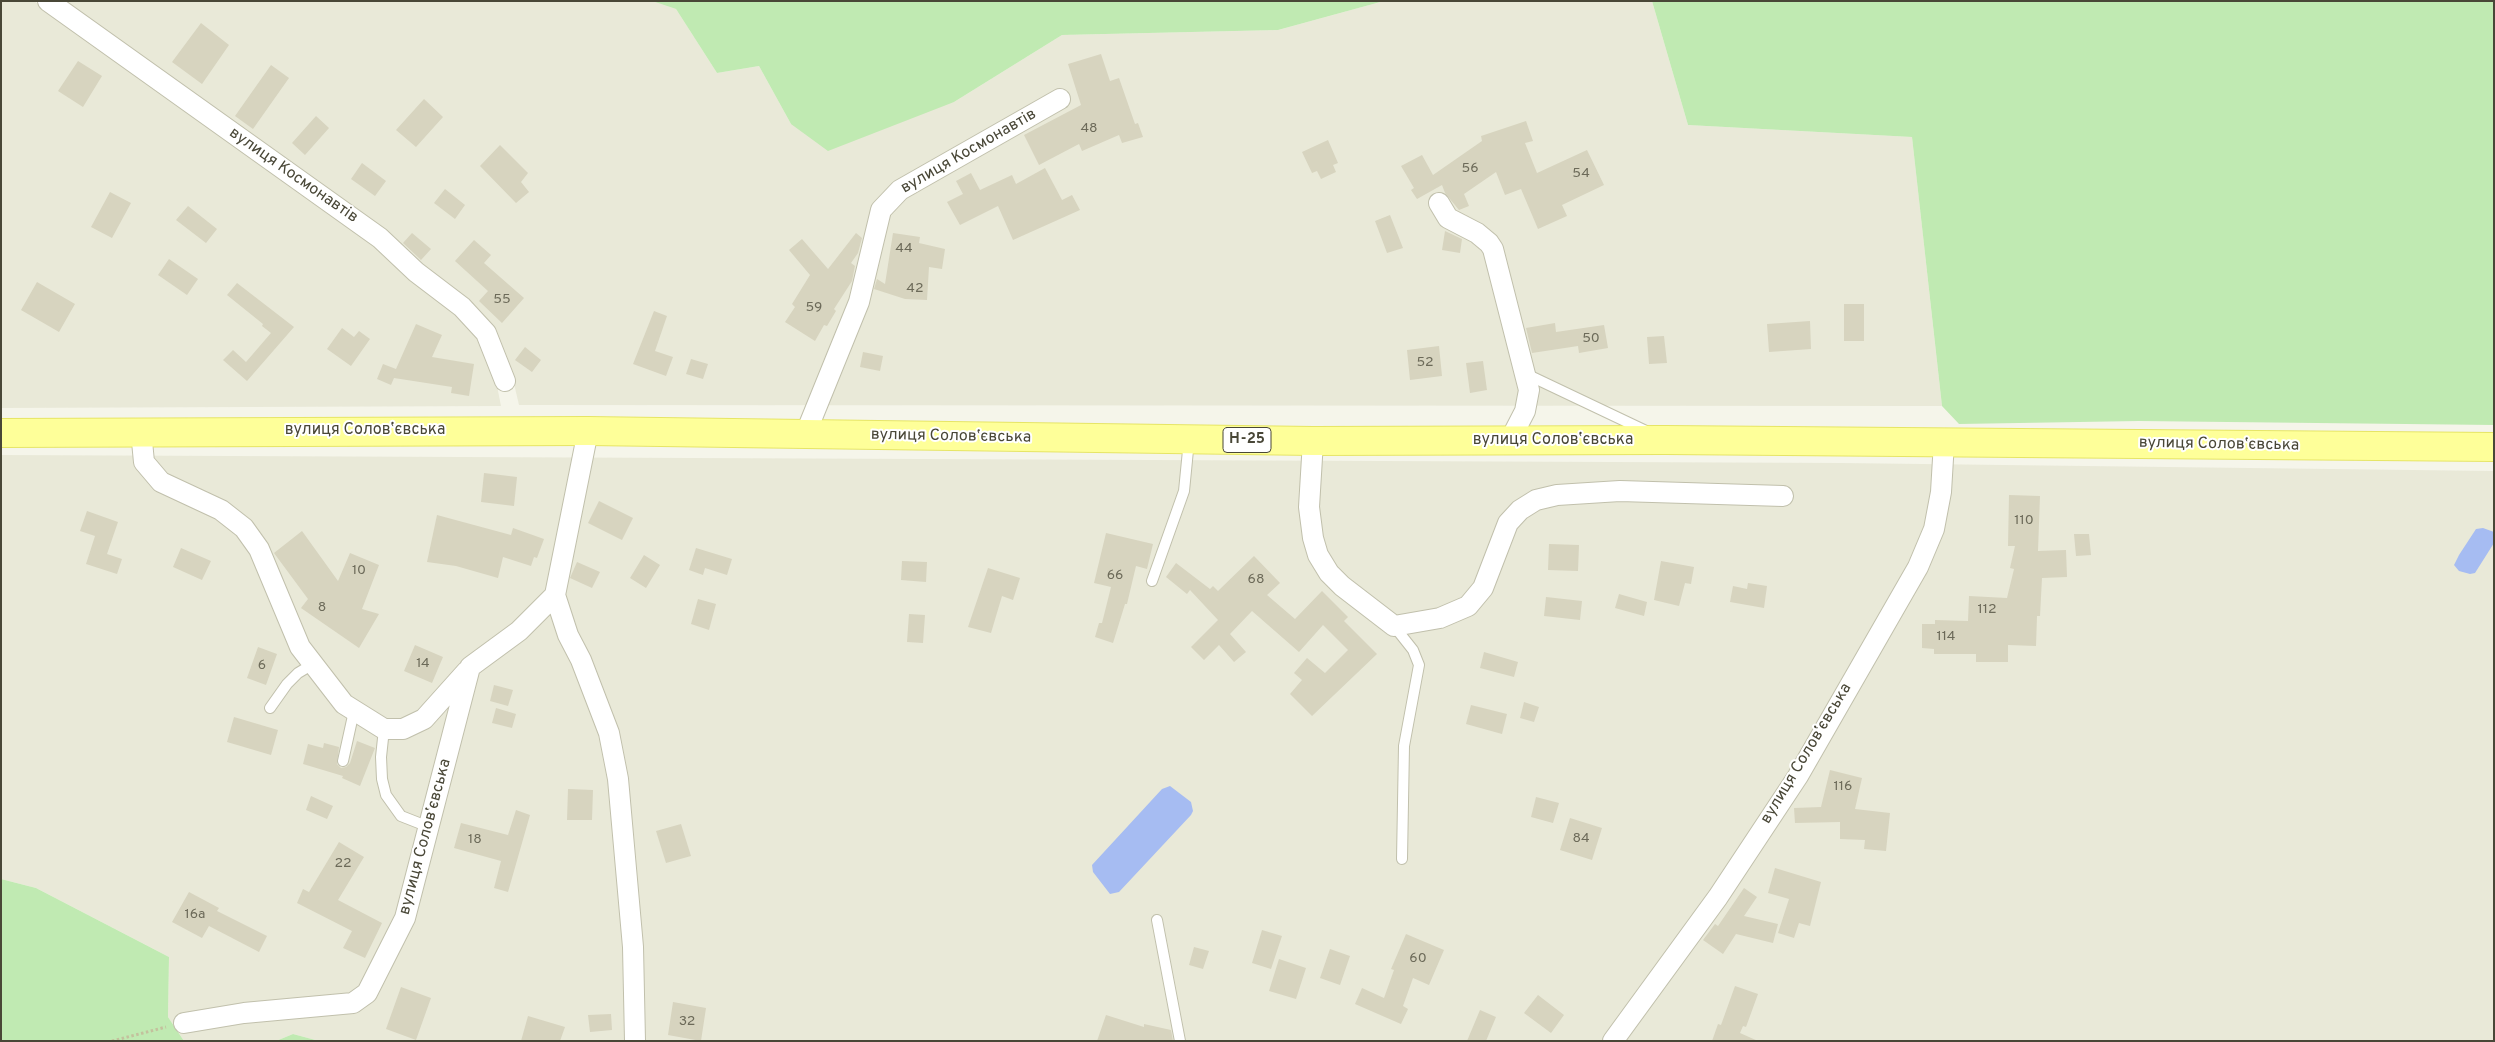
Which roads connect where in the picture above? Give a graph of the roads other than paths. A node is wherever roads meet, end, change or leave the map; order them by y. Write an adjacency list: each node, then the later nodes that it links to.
1 (48, 1): 5 (street, вулиця Космонавтів)
2 (1060, 99): 9 (street, вулиця Космонавтів)
3 (1439, 203): 4 (street)
4 (1526, 374): 11 (lane); 13 (street)
5 (505, 381)
6 (141, 431): 7 (main road, вулиця Соловʼєвська / Н-25); 8 (main road, вулиця Соловʼєвська / Н-25); 20 (street)
7 (588, 431): 9 (main road, вулиця Соловʼєвська / Н-25); 18 (street)
8 (1, 433)
9 (805, 435): 10 (main road, вулиця Соловʼєвська / Н-25)
10 (1189, 439): 12 (main road, вулиця Соловʼєвська / Н-25); 17 (lane)
11 (1666, 440): 13 (main road, вулиця Соловʼєвська / Н-25); 14 (main road, вулиця Соловʼєвська / Н-25)
12 (1313, 441): 13 (main road, вулиця Соловʼєвська / Н-25); 19 (street)
13 (1509, 442)
14 (1944, 442): 15 (main road, вулиця Соловʼєвська / Н-25); 32 (street, вулиця Соловʼєвська)
15 (2494, 447)
16 (1783, 496): 19 (street)
17 (1152, 581)
18 (556, 595): 21 (street); 30 (street)
19 (1394, 626): 27 (lane)
20 (313, 664): 22 (lane); 23 (street)
21 (470, 667): 24 (street); 26 (street, вулиця Соловʼєвська)
22 (270, 708)
23 (354, 711): 24 (street); 25 (lane)
24 (384, 729): 26 (lane)
25 (343, 761)
26 (429, 827): 29 (street, вулиця Соловʼєвська)
27 (1402, 859)
28 (1157, 920): 31 (lane)
29 (184, 1023)
30 (635, 1041)
31 (1180, 1041)
32 (1613, 1041)

